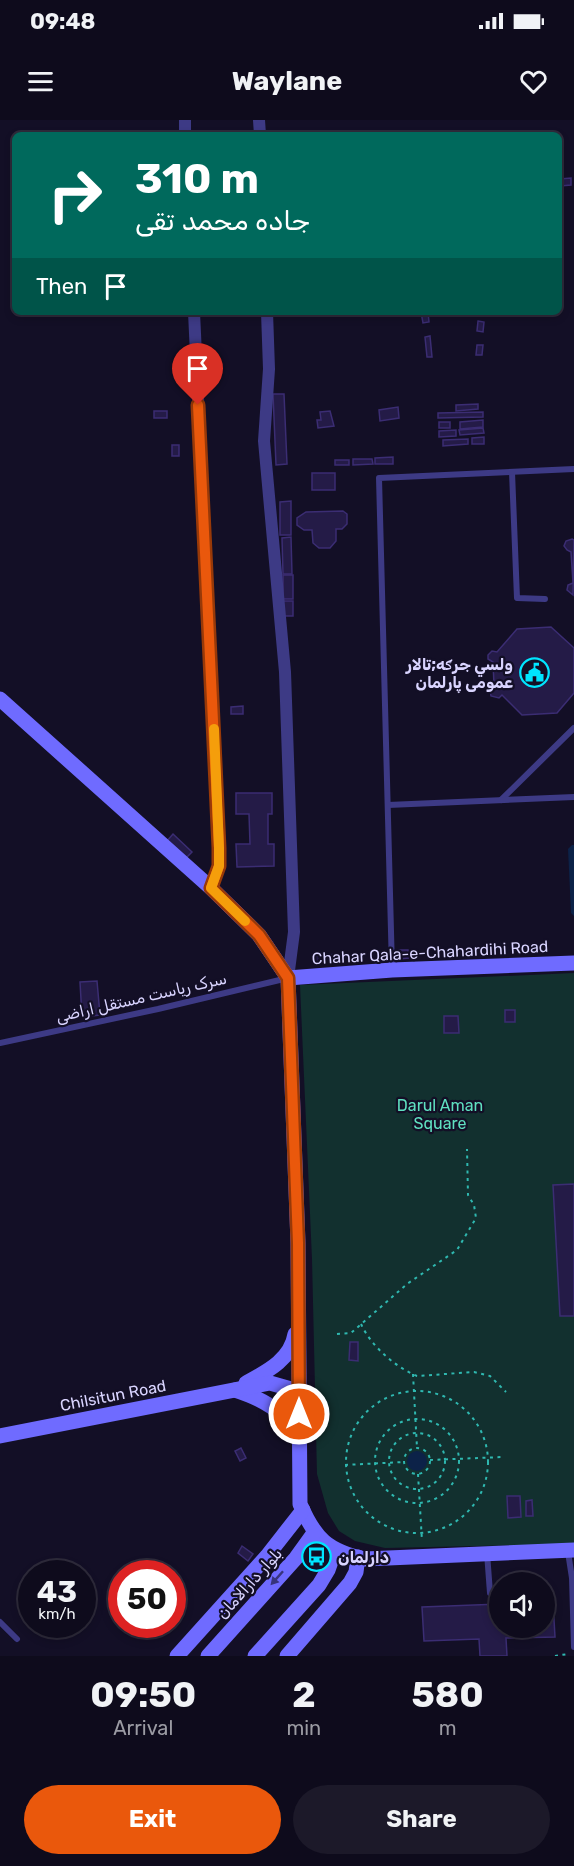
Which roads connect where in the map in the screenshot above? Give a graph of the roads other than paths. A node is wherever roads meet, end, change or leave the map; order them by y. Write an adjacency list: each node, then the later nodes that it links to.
1 (194, 315): 11 (street)
2 (267, 315): 14 (street)
3 (574, 469): 4 (lane)
4 (512, 472): 5 (lane); 10 (lane)
5 (545, 599)
6 (0, 699): 11 (main road)
7 (574, 728): 9 (lane)
8 (574, 797): 9 (lane)
9 (500, 800): 10 (lane)
10 (388, 805): 13 (lane)
11 (211, 888): 14 (main road)
12 (574, 963): 13 (main road, Chahar Qala-e-Chahardihi Road)
13 (392, 970): 14 (main road, Chahar Qala-e-Chahardihi Road)
14 (288, 978): 15 (lane, سرک ریاست مستقل اراضی); 16 (main road)
15 (0, 1043)
16 (298, 1313): 17 (main road); 18 (main road)
17 (232, 1390): 18 (main road, Chilsitun Road); 19 (main road, Chilsitun Road); 20 (main road)
18 (298, 1390): 20 (main road)
19 (0, 1436)
20 (299, 1442): 21 (main road)
21 (303, 1510): 22 (main road); 31 (main road)
22 (314, 1533): 23 (main road); 32 (main road, بلوار دارالامان, one-way to 32)
23 (335, 1550): 26 (main road); 33 (main road)
24 (571, 1550): 25 (main road); 30 (lane)
25 (486, 1553): 26 (main road); 27 (lane)
26 (358, 1557): 34 (main road)
27 (489, 1583)
28 (0, 1622): 29 (lane)
29 (17, 1639)
30 (574, 1647)
31 (177, 1656)
32 (208, 1656)
33 (255, 1656)
34 (287, 1656)

